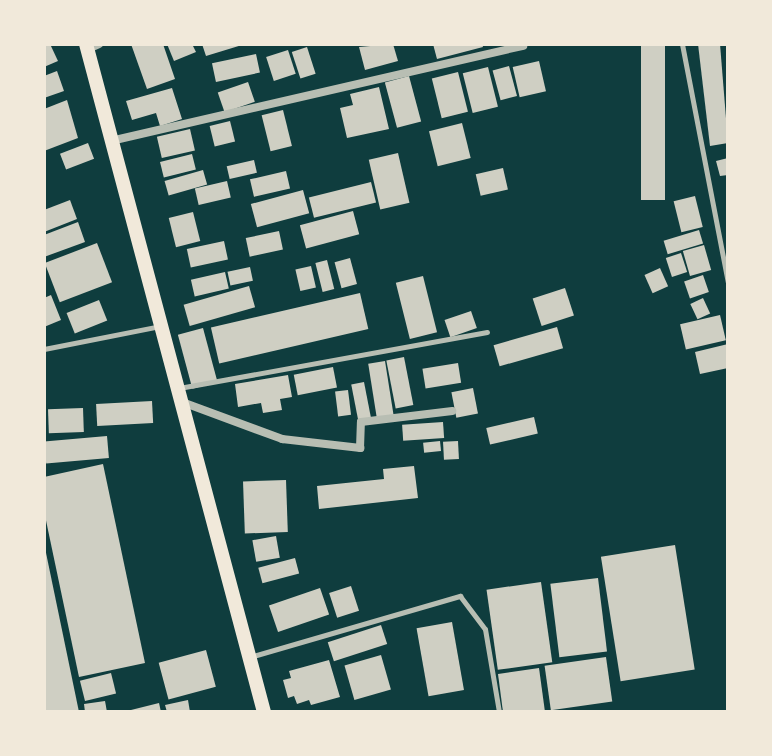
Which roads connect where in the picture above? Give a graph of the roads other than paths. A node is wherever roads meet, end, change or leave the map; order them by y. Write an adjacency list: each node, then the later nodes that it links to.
1 (682, 44): 5 (lane)
2 (91, 46): 4 (main road)
3 (523, 46): 4 (street)
4 (115, 140): 6 (main road)
5 (728, 283)
6 (161, 326): 8 (lane); 9 (main road)
7 (487, 332): 9 (lane)
8 (44, 349)
9 (180, 395): 10 (street); 11 (main road)
10 (452, 411)
11 (249, 657): 12 (main road); 13 (lane)
12 (264, 712)
13 (499, 712)

